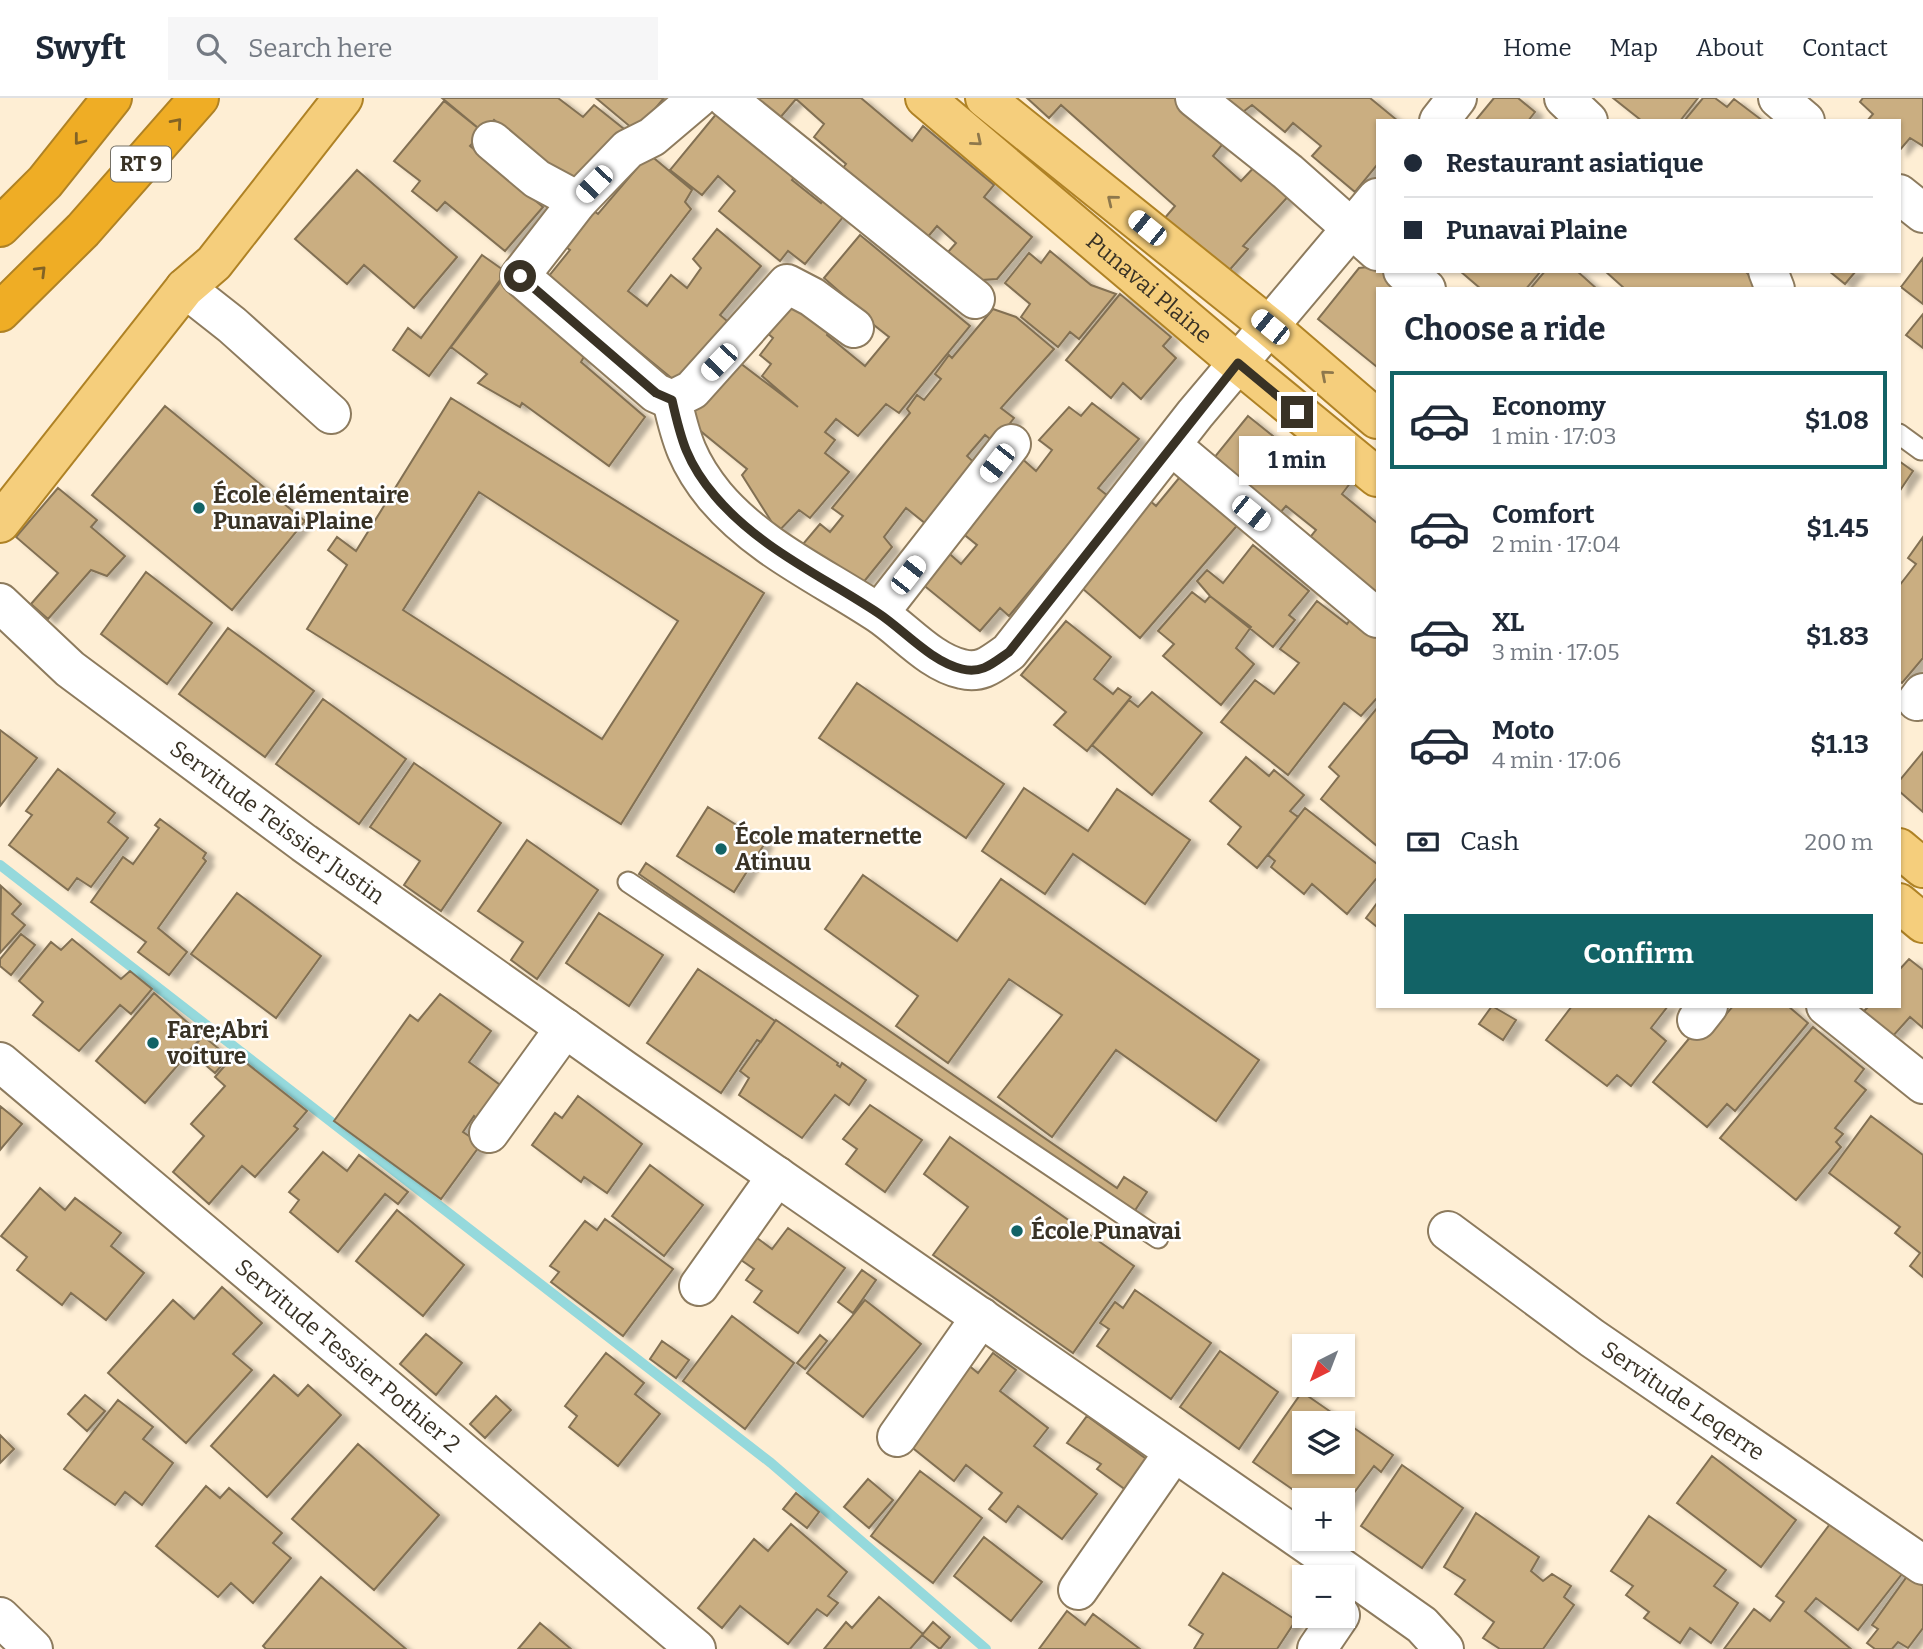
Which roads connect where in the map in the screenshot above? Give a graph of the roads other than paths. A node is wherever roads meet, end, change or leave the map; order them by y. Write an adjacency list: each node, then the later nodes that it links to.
1 (112, 98): 20 (highway, RT 9, one-way to 20)
2 (199, 98): 26 (highway, RT 9, one-way to 2)
3 (698, 98): 17 (street)
4 (726, 98): 25 (street)
5 (925, 98): 29 (main road, Punavai Plaine, one-way to 29)
6 (985, 98): 27 (main road, Punavai Plaine, one-way to 6)
7 (1195, 98): 21 (street)
8 (1457, 98): 12 (street)
9 (1564, 98): 13 (street)
10 (1778, 98): 14 (street)
11 (334, 107): 24 (main road)
12 (1441, 119)
13 (1586, 119)
14 (1803, 119)
15 (492, 141): 17 (street)
16 (1901, 196): 19 (street)
17 (578, 201): 30 (street)
18 (1376, 201): 21 (street)
19 (1923, 213)
20 (0, 228)
21 (1364, 241): 27 (street)
22 (1406, 273): 23 (street)
23 (1423, 287)
24 (185, 288): 31 (street); 38 (main road)
25 (975, 299)
26 (0, 312)
27 (1270, 327): 29 (street); 32 (main road, Punavai Plaine, one-way to 27)
28 (854, 328): 30 (street)
29 (1238, 363): 35 (street); 37 (main road, Punavai Plaine)
30 (672, 400): 40 (street)
31 (331, 414)
32 (1376, 418)
33 (1901, 435): 36 (lane)
34 (1011, 444): 40 (street)
35 (1172, 446): 40 (street); 41 (street)
36 (1921, 450)
37 (1376, 476)
38 (0, 523)
39 (0, 603): 48 (street, Servitude Teissier Justin)
40 (879, 613)
41 (1376, 617)
42 (1901, 850): 43 (main road)
43 (1923, 868)
44 (628, 882): 54 (lane)
45 (1901, 905): 46 (main road)
46 (1923, 923)
47 (1828, 1008): 50 (street)
48 (565, 1028): 51 (street); 52 (street, Servitude Teissier Justin)
49 (0, 1062): 66 (street, Servitude Tessier Pothier 2)
50 (1923, 1084)
51 (489, 1133)
52 (778, 1175): 55 (street); 56 (street, Servitude Teissier Justin)
53 (1448, 1231): 60 (street, Servitude Leqerre)
54 (1158, 1238)
55 (699, 1286)
56 (981, 1317): 57 (street); 58 (street, Servitude Teissier Justin)
57 (897, 1437)
58 (1174, 1452): 59 (street, Servitude Teissier Justin); 61 (street)
59 (1303, 1565)
60 (1923, 1565)
61 (1078, 1590)
62 (1355, 1606): 68 (street, Servitude Teissier Justin)
63 (0, 1617): 65 (street)
64 (1331, 1628): 67 (street)
65 (33, 1649)
66 (696, 1649)
67 (1317, 1649)
68 (1444, 1649)

